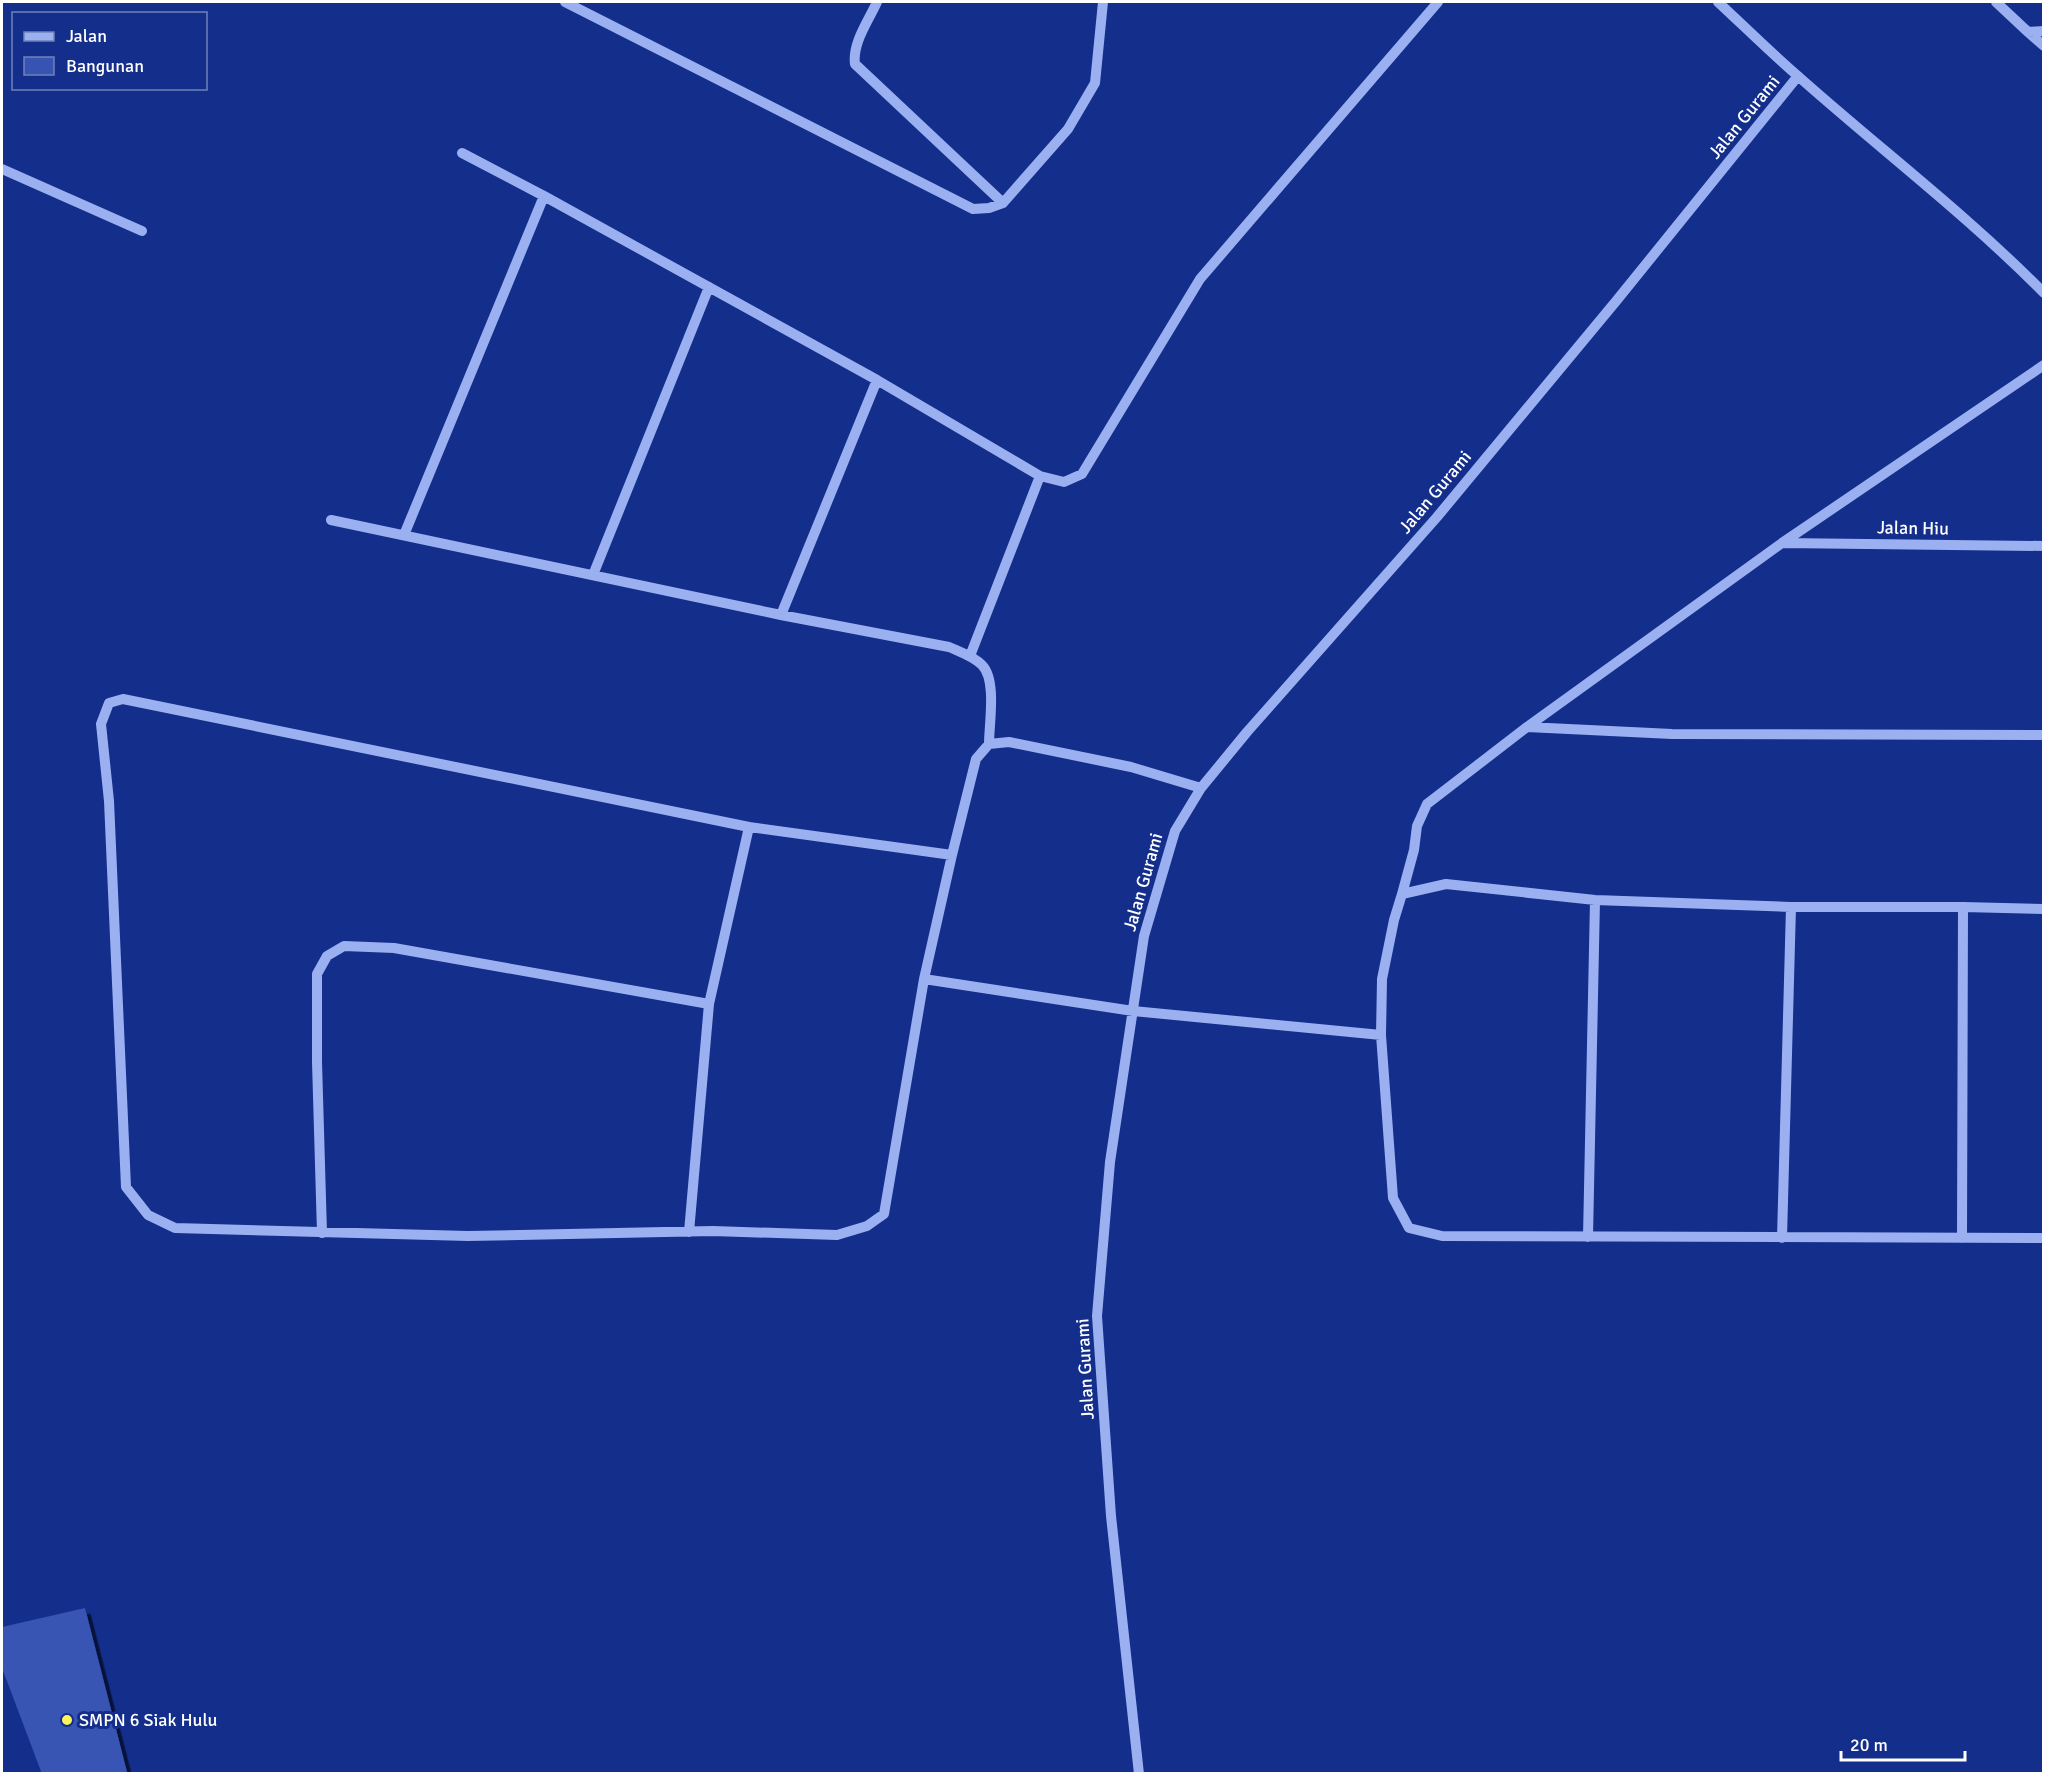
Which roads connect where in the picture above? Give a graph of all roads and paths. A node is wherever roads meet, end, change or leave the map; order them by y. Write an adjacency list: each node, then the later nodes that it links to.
1 (565, 2): 14 (street)
2 (878, 2): 14 (street)
3 (1103, 2): 14 (street)
4 (1438, 2): 20 (street)
5 (1718, 2): 10 (street)
6 (1996, 2): 8 (street)
7 (2043, 31): 8 (street)
8 (2028, 32): 9 (street)
9 (2043, 46)
10 (1798, 76): 17 (street); 31 (street, Jalan Gurami)
11 (462, 153): 13 (street)
12 (2, 169): 15 (street)
13 (543, 196): 16 (street); 22 (street)
14 (1003, 203)
15 (142, 231)
16 (709, 287): 19 (street); 25 (street)
17 (2043, 292)
18 (2043, 365): 23 (street)
19 (877, 380): 20 (street); 26 (street)
20 (1040, 476): 27 (street)
21 (331, 520): 22 (street)
22 (404, 536): 25 (street)
23 (1782, 543): 24 (street, Jalan Hiu); 28 (street)
24 (2043, 546)
25 (593, 574): 26 (street)
26 (781, 615): 27 (street)
27 (970, 656): 30 (street)
28 (1527, 727): 29 (street); 34 (street)
29 (2043, 735)
30 (989, 744): 31 (street); 33 (street)
31 (1200, 788): 41 (street, Jalan Gurami)
32 (749, 827): 33 (street); 40 (street); 44 (street)
33 (952, 855): 39 (street)
34 (1402, 894): 35 (street); 42 (street)
35 (1595, 900): 36 (street); 45 (street)
36 (1791, 907): 37 (street); 46 (street)
37 (1963, 907): 38 (street); 47 (street)
38 (2043, 909)
39 (924, 979): 41 (street); 43 (street)
40 (710, 1004): 43 (street); 44 (street)
41 (1133, 1011): 42 (street); 49 (street, Jalan Gurami)
42 (1381, 1035): 45 (street)
43 (689, 1232): 44 (street)
44 (322, 1233)
45 (1588, 1237): 46 (street)
46 (1782, 1238): 47 (street)
47 (1962, 1238): 48 (street)
48 (2043, 1238)
49 (1139, 1773)

